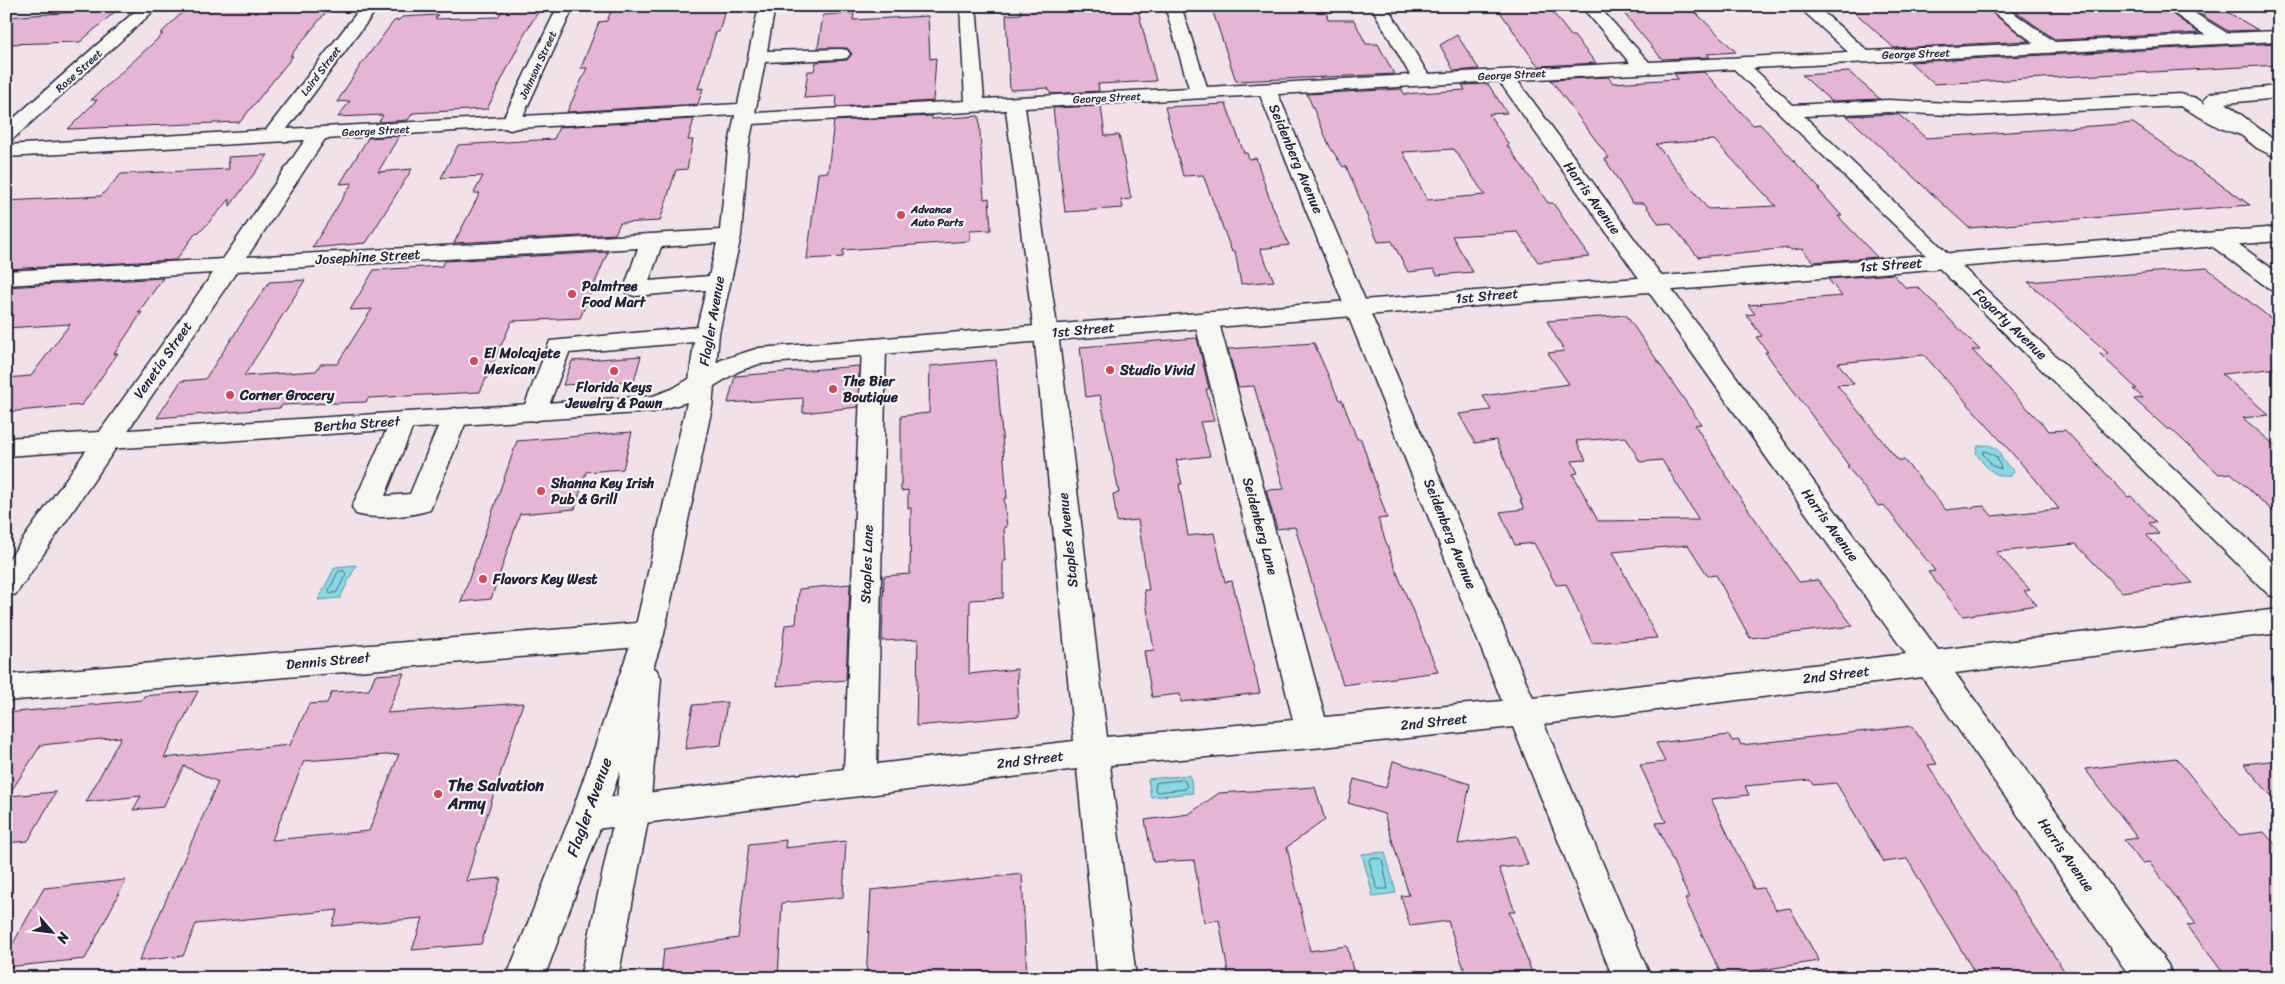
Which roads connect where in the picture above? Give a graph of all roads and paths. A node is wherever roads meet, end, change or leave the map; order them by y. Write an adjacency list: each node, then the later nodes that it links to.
1 (151, 6): 32 (street, Rose Street)
2 (371, 6): 33 (street, Laird Street)
3 (566, 6): 29 (street, Johnson Street)
4 (767, 6): 17 (street, Flagler Avenue)
5 (968, 6): 26 (street)
6 (1173, 6): 24 (street)
7 (1379, 6): 21 (street)
8 (1590, 6): 19 (street)
9 (1806, 6): 16 (street)
10 (1993, 6): 14 (street)
11 (2171, 6): 13 (street)
12 (2279, 36): 13 (street, George Street)
13 (2224, 39): 14 (street, George Street)
14 (2052, 48): 16 (street, George Street)
15 (841, 54): 17 (street)
16 (1864, 56): 18 (street, George Street)
17 (756, 58): 28 (street, Flagler Avenue)
18 (1739, 64): 19 (street, George Street); 27 (street, Fogarty Avenue)
19 (1644, 68): 20 (street, George Street)
20 (1504, 75): 21 (street, George Street); 44 (street, Harris Avenue)
21 (1422, 80): 22 (street, George Street)
22 (1267, 90): 24 (street, George Street); 46 (street, Seidenberg Avenue)
23 (2279, 92): 30 (street)
24 (1200, 93): 25 (street, George Street)
25 (1015, 103): 26 (street, George Street); 49 (street, Staples Avenue)
26 (975, 105): 28 (street, George Street)
27 (1789, 111): 30 (street); 40 (street, Fogarty Avenue)
28 (745, 114): 29 (street, George Street); 37 (street, Flagler Avenue)
29 (510, 124): 31 (street, George Street)
30 (2249, 130): 35 (street)
31 (319, 133): 33 (street, George Street); 41 (street, Venetia Street)
32 (6, 135)
33 (272, 136): 34 (street, George Street)
34 (6, 151)
35 (2279, 153)
36 (2279, 234): 38 (street, 1st Street)
37 (730, 236): 39 (street, Josephine Street); 43 (street, Flagler Avenue)
38 (2217, 239): 40 (street, 1st Street); 45 (street)
39 (652, 240): 41 (street, Josephine Street); 43 (street)
40 (1945, 260): 44 (street, 1st Street); 58 (street, Fogarty Avenue)
41 (231, 264): 42 (street, Josephine Street); 55 (street, Venetia Street)
42 (6, 278)
43 (718, 282): 48 (street, Flagler Avenue)
44 (1654, 283): 46 (street, 1st Street); 61 (street, Harris Avenue)
45 (2279, 285)
46 (1358, 307): 47 (street, 1st Street); 63 (street, Seidenberg Avenue)
47 (1206, 319): 49 (street, 1st Street); 64 (street, Seidenberg Lane)
48 (707, 333): 51 (street, Flagler Avenue); 52 (street)
49 (1046, 333): 50 (street, 1st Street); 65 (street, Staples Avenue)
50 (874, 347): 51 (street, 1st Street); 66 (street, Staples Lane)
51 (702, 382): 52 (street, Bertha Street); 60 (street, Flagler Avenue)
52 (535, 412): 53 (street, Bertha Street)
53 (455, 417): 54 (street, Bertha Street); 54 (street)
54 (402, 420): 55 (street, Bertha Street)
55 (107, 440): 56 (street, Bertha Street); 57 (street, Venetia Street)
56 (6, 447)
57 (6, 586)
58 (2279, 587)
59 (2279, 621): 61 (street, 2nd Street)
60 (649, 634): 62 (street, Dennis Street); 67 (street, Flagler Avenue); 68 (street, Flagler Avenue)
61 (1930, 663): 63 (street, 2nd Street); 73 (street, Harris Avenue)
62 (6, 688)
63 (1523, 713): 64 (street, 2nd Street); 72 (street, Seidenberg Avenue)
64 (1314, 734): 65 (street, 2nd Street)
65 (1090, 753): 66 (street, 2nd Street); 71 (street, Staples Avenue)
66 (860, 782): 67 (street, 2nd Street)
67 (633, 810): 68 (street, 2nd Street); 70 (street, Flagler Avenue)
68 (588, 815): 69 (street, Flagler Avenue)
69 (525, 978)
70 (599, 978)
71 (1117, 978)
72 (1632, 978)
73 (2154, 978)

